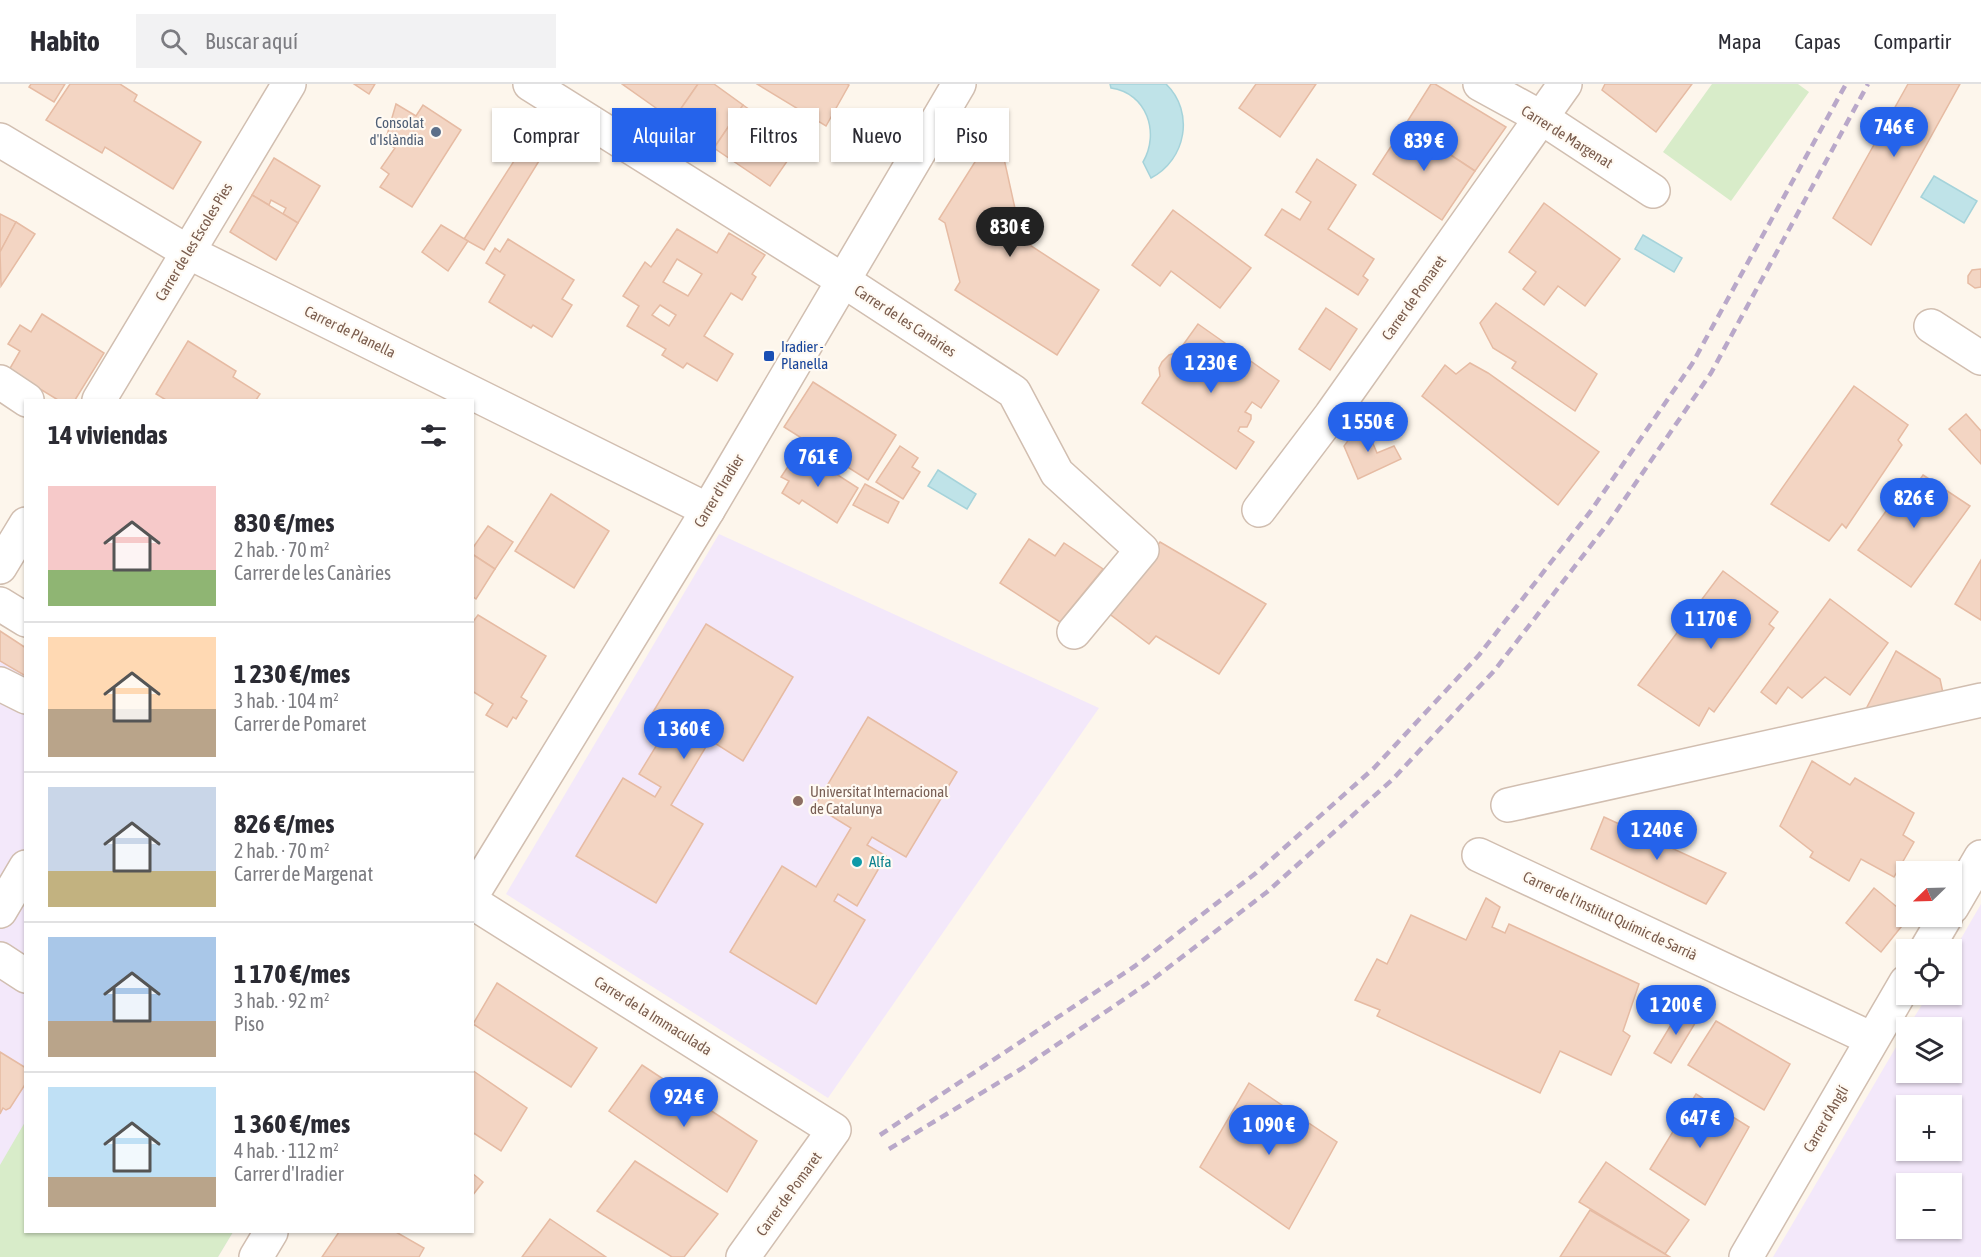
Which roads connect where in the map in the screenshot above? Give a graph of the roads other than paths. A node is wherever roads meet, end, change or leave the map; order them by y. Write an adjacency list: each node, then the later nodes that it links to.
1 (289, 84): 9 (street, Carrer de les Escoles Pies)
2 (530, 84): 10 (street, Carrer de les Canàries)
3 (959, 84): 10 (street, Carrer d'Iradier)
4 (1480, 84): 6 (street, Carrer de Margenat)
5 (1565, 84): 6 (street, Carrer de Pomaret)
6 (1542, 118): 8 (street, Carrer de Margenat); 17 (street, Carrer de Pomaret)
7 (0, 140): 9 (street, Carrer de Planella)
8 (1653, 191)
9 (188, 252): 15 (street, Carrer de les Escoles Pies); 16 (street, Carrer de Planella)
10 (844, 281): 16 (street, Carrer d'Iradier); 22 (street, Carrer de les Canàries)
11 (1931, 326): 12 (street)
12 (1981, 358)
13 (0, 382): 14 (street)
14 (26, 399)
15 (100, 399)
16 (708, 510): 31 (street, Carrer d'Iradier)
17 (1259, 510)
18 (24, 527): 19 (street)
19 (0, 567)
20 (0, 604): 21 (street)
21 (24, 619)
22 (1074, 632)
23 (0, 684): 24 (street)
24 (24, 696)
25 (1981, 700): 26 (street)
26 (1508, 805)
27 (1479, 855): 37 (street, Carrer de l'Institut Químic de Sarrià)
28 (1981, 857): 30 (street)
29 (24, 870): 33 (street)
30 (1962, 890)
31 (474, 892)
32 (474, 903): 38 (street, Carrer de la Immaculada)
33 (0, 911)
34 (0, 960): 35 (street)
35 (24, 975)
36 (1896, 999): 37 (street, Carrer d'Anglí)
37 (1872, 1039): 42 (street, Carrer d'Anglí)
38 (834, 1130): 41 (street, Carrer de Pomaret)
39 (270, 1233): 40 (street)
40 (256, 1257)
41 (743, 1257)
42 (1746, 1257)

